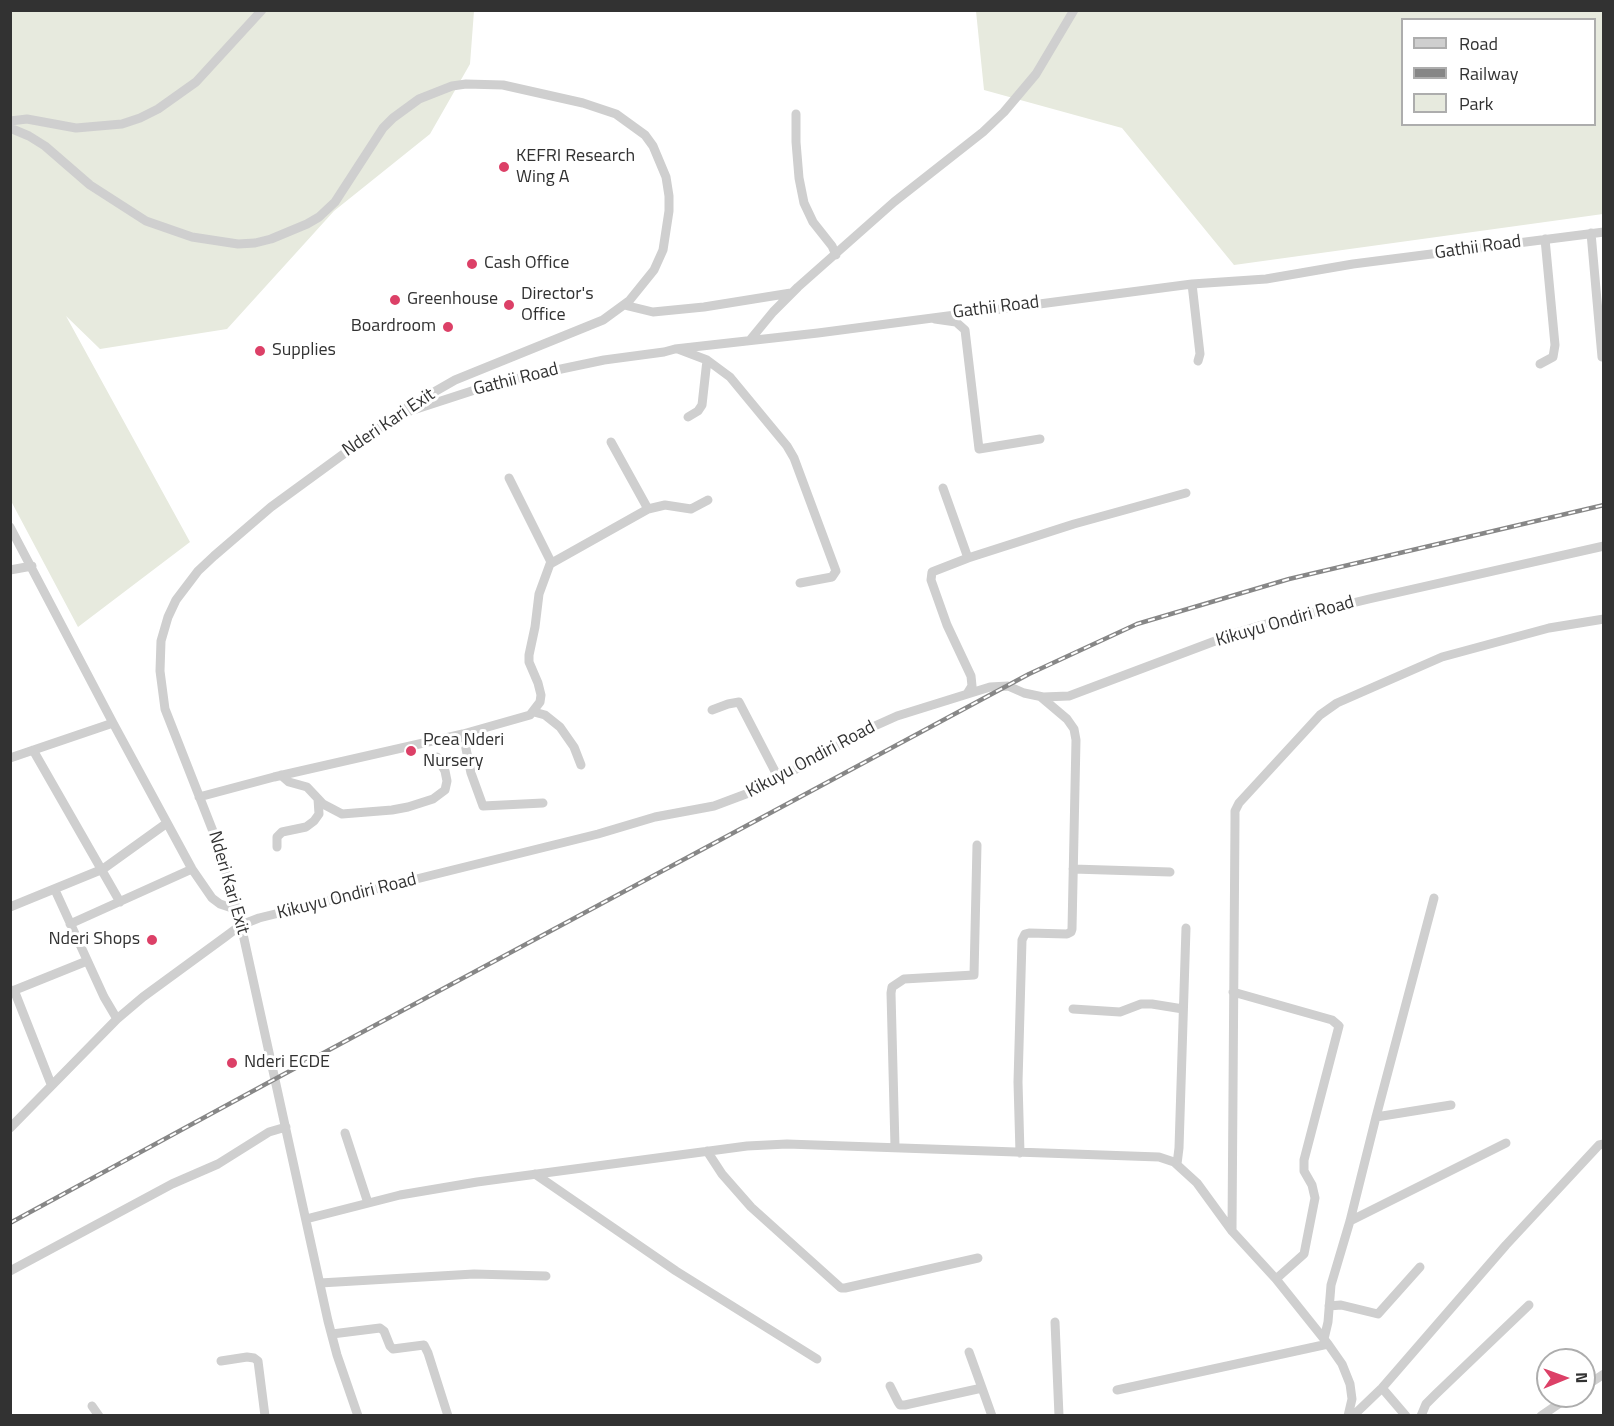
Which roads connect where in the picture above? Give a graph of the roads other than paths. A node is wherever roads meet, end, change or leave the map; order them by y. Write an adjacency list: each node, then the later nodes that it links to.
1 (262, 10): 4 (street)
2 (1074, 10): 9 (street)
3 (796, 114): 9 (street)
4 (10, 121)
5 (10, 128): 12 (street, Nderi Kari Exit)
6 (1604, 232): 7 (street, Gathii Road)
7 (1591, 233): 8 (street, Gathii Road); 16 (street)
8 (1545, 239): 10 (street, Gathii Road); 19 (street)
9 (836, 255): 11 (street)
10 (1192, 284): 13 (street, Gathii Road); 18 (street)
11 (791, 292): 12 (street); 14 (street)
12 (624, 305): 20 (street, Nderi Kari Exit)
13 (928, 317): 14 (street, Gathii Road); 22 (street)
14 (750, 340): 15 (street, Gathii Road)
15 (675, 349): 17 (street); 20 (street, Gathii Road)
16 (1602, 357)
17 (707, 360): 21 (street); 35 (street)
18 (1198, 362)
19 (1540, 364)
20 (394, 417): 49 (street, Nderi Kari Exit)
21 (688, 417)
22 (1040, 439)
23 (611, 442): 28 (street)
24 (509, 478): 32 (street)
25 (944, 488): 31 (street)
26 (1186, 493): 31 (street)
27 (708, 500): 28 (street)
28 (648, 509): 32 (street)
29 (10, 527): 33 (street)
30 (1604, 546): 38 (street, Kikuyu Ondiri Road)
31 (968, 558): 37 (street)
32 (551, 562): 40 (street)
33 (32, 566): 34 (street); 41 (street)
34 (10, 570)
35 (800, 584)
36 (1604, 620): 69 (street)
37 (968, 694): 38 (street, Kikuyu Ondiri Road); 48 (street, Kikuyu Ondiri Road)
38 (1041, 697): 57 (street)
39 (712, 710): 48 (street)
40 (534, 712): 42 (street); 46 (street)
41 (113, 723): 43 (street); 52 (street)
42 (463, 734): 47 (street); 51 (street)
43 (33, 750): 45 (street); 56 (street)
44 (437, 757): 50 (street)
45 (10, 758)
46 (581, 765)
47 (281, 776): 49 (street); 50 (street)
48 (779, 779): 65 (street, Kikuyu Ondiri Road)
49 (199, 797): 63 (street, Nderi Kari Exit)
50 (318, 799): 54 (street)
51 (543, 803)
52 (167, 823): 55 (street); 56 (street)
53 (978, 845): 81 (street)
54 (277, 846)
55 (192, 868): 61 (street); 63 (street)
56 (103, 869): 59 (street); 61 (street)
57 (1074, 869): 58 (street); 83 (street)
58 (1170, 872)
59 (55, 890): 62 (street); 64 (street)
60 (1434, 898): 75 (street)
61 (120, 902): 64 (street)
62 (10, 907)
63 (235, 909): 65 (street, Nderi Kari Exit)
64 (70, 924): 67 (street)
65 (241, 925): 72 (street, Kikuyu Ondiri Road); 76 (street, Nderi Kari Exit)
66 (1186, 928): 71 (street)
67 (87, 961): 68 (street); 72 (street)
68 (12, 991): 73 (street)
69 (1233, 992): 89 (street); 94 (street)
70 (1073, 1008): 71 (street)
71 (1183, 1009): 84 (street)
72 (117, 1019): 73 (street, Kikuyu Ondiri Road)
73 (51, 1084): 77 (street, Kikuyu Ondiri Road)
74 (1451, 1105): 75 (street)
75 (1376, 1117): 88 (street)
76 (286, 1127): 87 (street, Nderi Kari Exit); 92 (street)
77 (10, 1128)
78 (345, 1133): 86 (street)
79 (1506, 1143): 88 (street)
80 (1604, 1144): 106 (street)
81 (895, 1147): 82 (street); 83 (street)
82 (706, 1151): 85 (street); 90 (street)
83 (1020, 1153): 84 (street)
84 (1177, 1164): 89 (street)
85 (535, 1174): 86 (street); 102 (street)
86 (368, 1203): 87 (street)
87 (306, 1219): 95 (street, Nderi Kari Exit)
88 (1350, 1221): 97 (street)
89 (1232, 1232): 94 (street)
90 (978, 1258)
91 (1420, 1267): 97 (street)
92 (10, 1272)
93 (546, 1276): 95 (street)
94 (1276, 1278): 100 (street)
95 (320, 1283): 99 (street, Nderi Kari Exit)
96 (1529, 1305): 117 (street)
97 (1329, 1306): 100 (street)
98 (1055, 1322): 115 (street)
99 (332, 1334): 112 (street, Nderi Kari Exit); 113 (street)
100 (1326, 1341): 107 (street); 109 (street)
101 (969, 1353): 105 (street)
102 (817, 1359)
103 (221, 1361): 111 (street)
104 (890, 1386): 105 (street)
105 (982, 1388): 114 (street)
106 (1382, 1388): 109 (street); 116 (street)
107 (1117, 1390)
108 (92, 1406): 110 (street)
109 (1354, 1412)
110 (99, 1416)
111 (266, 1416)
112 (358, 1416)
113 (448, 1416)
114 (992, 1416)
115 (1059, 1416)
116 (1406, 1416)
117 (1421, 1416)

